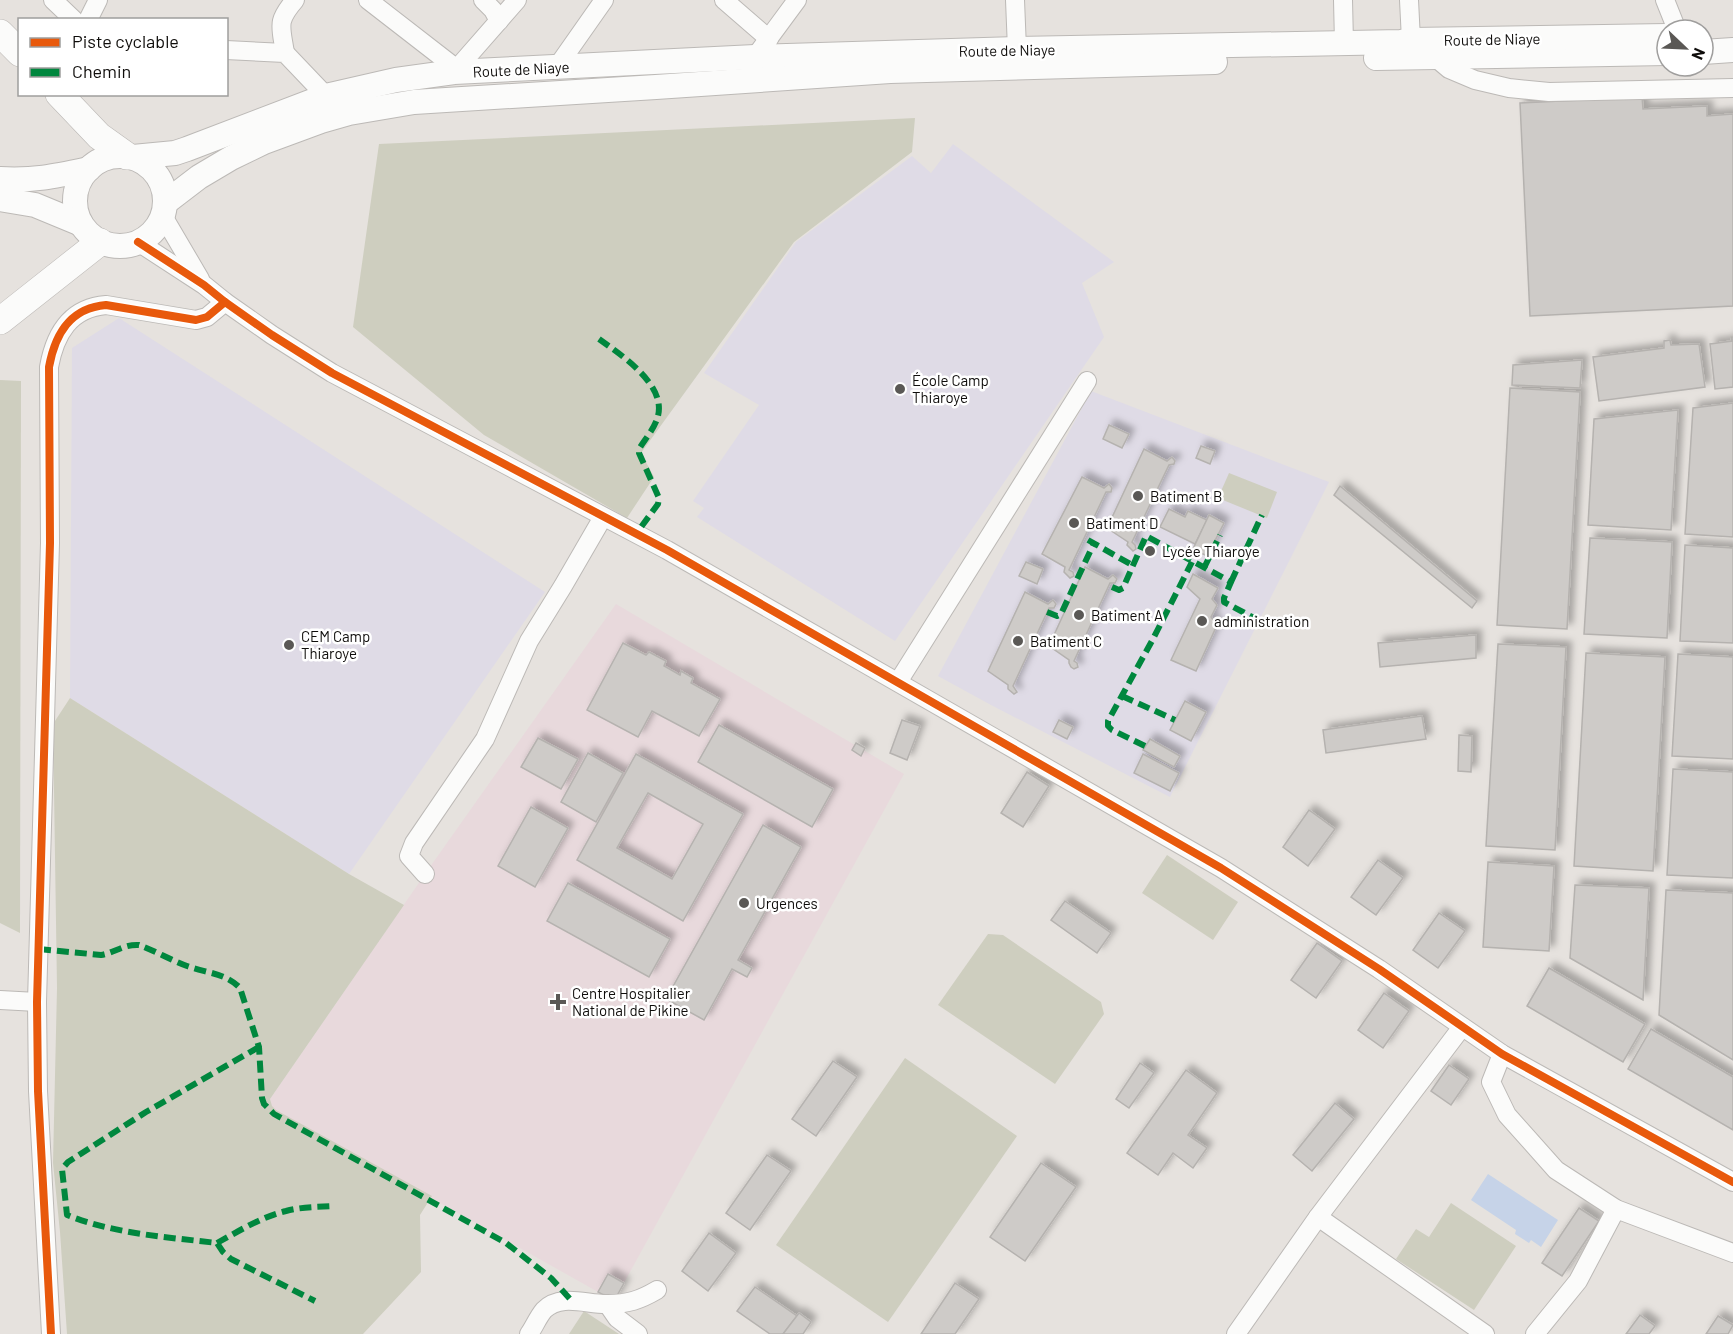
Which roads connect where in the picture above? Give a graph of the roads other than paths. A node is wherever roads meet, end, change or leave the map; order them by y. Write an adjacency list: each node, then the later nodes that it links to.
1 (53, 0): 14 (street)
2 (98, 0): 15 (street)
3 (295, 0): 30 (street)
4 (368, 0): 34 (street)
5 (483, 0): 17 (street)
6 (517, 0): 17 (street)
7 (604, 0): 33 (street)
8 (724, 0): 23 (street)
9 (797, 0): 23 (street)
10 (1016, 0): 24 (street)
11 (1343, 0): 26 (street)
12 (1409, 0): 22 (street)
13 (1665, 0): 16 (street)
14 (72, 18)
15 (89, 18)
16 (1672, 18)
17 (499, 21): 34 (street)
18 (0, 33): 28 (highway)
19 (1655, 36): 22 (main road, Route de Niaye)
20 (1715, 36): 21 (main road)
21 (1733, 36)
22 (1411, 40): 26 (main road, Route de Niaye)
23 (762, 48): 24 (main road, Route de Niaye); 33 (main road, Route de Niaye)
24 (1017, 49): 26 (main road, Route de Niaye)
25 (228, 50): 30 (street)
26 (1343, 50): 32 (main road, Route de Niaye); 37 (main road, Route de Niaye)
27 (1733, 50): 29 (main road)
28 (18, 51)
29 (1715, 51)
30 (285, 53): 37 (street)
31 (1655, 53): 32 (main road, Route de Niaye)
32 (1436, 58): 35 (street)
33 (557, 67): 34 (main road, Route de Niaye)
34 (455, 70): 37 (main road, Route de Niaye)
35 (1733, 88)
36 (61, 96): 38 (highway)
37 (341, 100): 38 (main road); 42 (main road)
38 (130, 157): 39 (main road); 42 (main road)
39 (89, 169): 40 (main road); 43 (main road)
40 (0, 178)
41 (0, 199): 43 (main road)
42 (164, 209): 44 (main road); 45 (street)
43 (91, 233): 44 (main road); 47 (highway)
44 (138, 242): 45 (street)
45 (204, 285): 46 (street)
46 (225, 302): 49 (street); 53 (street)
47 (0, 321)
48 (1087, 381): 50 (street)
49 (603, 517): 50 (street); 51 (street)
50 (898, 682): 54 (street)
51 (425, 874)
52 (0, 1000): 53 (street)
53 (37, 1002): 62 (street)
54 (1462, 1027): 55 (street); 58 (street)
55 (1502, 1054): 56 (street); 57 (street)
56 (1733, 1182)
57 (1616, 1209): 59 (street); 67 (street)
58 (1318, 1217): 65 (street); 66 (street)
59 (1733, 1253)
60 (657, 1290): 61 (street)
61 (608, 1305): 63 (street); 64 (street)
62 (51, 1334)
63 (529, 1334)
64 (638, 1334)
65 (1236, 1334)
66 (1485, 1334)
67 (1535, 1334)

